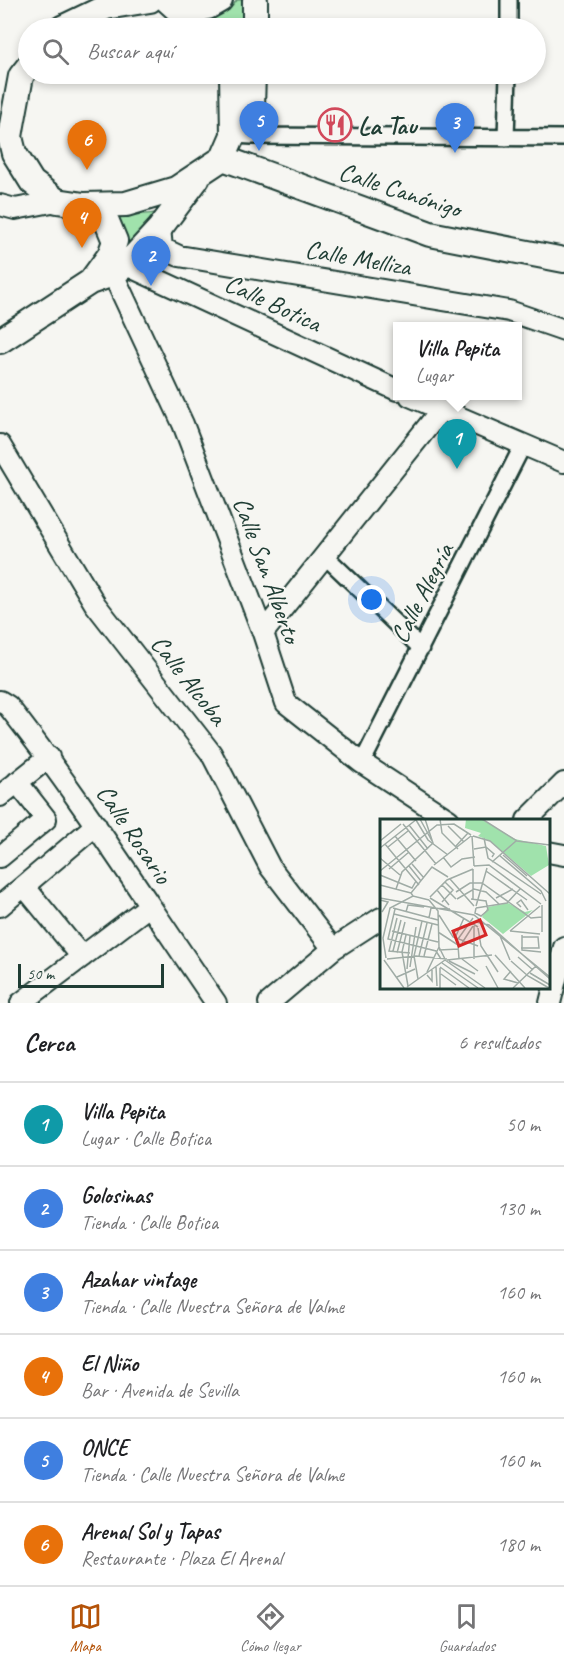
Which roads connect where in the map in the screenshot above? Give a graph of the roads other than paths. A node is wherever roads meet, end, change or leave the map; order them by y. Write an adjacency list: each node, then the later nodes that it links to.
1 (150, 0): 7 (street)
2 (167, 0): 8 (street)
3 (175, 0): 4 (street)
4 (220, 0)
5 (255, 0): 9 (street)
6 (509, 0): 10 (street)
7 (83, 18)
8 (187, 18)
9 (255, 18)
10 (509, 18)
11 (20, 84): 18 (street)
12 (232, 84): 15 (street)
13 (253, 84): 15 (street)
14 (508, 84): 16 (street)
15 (233, 133): 16 (street); 19 (street)
16 (506, 138): 17 (street)
17 (564, 138)
18 (7, 157): 21 (street)
19 (223, 158): 20 (street); 25 (street, Calle Canónigo)
20 (202, 172): 23 (street); 24 (street)
21 (57, 201): 22 (street); 23 (street)
22 (0, 204)
23 (84, 205): 27 (street)
24 (160, 228): 26 (street); 28 (street, Calle Melliza)
25 (564, 260)
26 (119, 269): 27 (street); 30 (street, Calle Botica); 37 (street, Calle San Alberto)
27 (90, 282): 29 (street)
28 (564, 330)
29 (0, 341)
30 (393, 388)
31 (419, 400): 32 (street)
32 (441, 410): 34 (street); 36 (street)
33 (0, 445): 56 (street, Calle Alcoba)
34 (523, 445): 35 (street); 38 (street, Calle Alegría)
35 (564, 462)
36 (325, 556): 37 (street); 38 (street)
37 (263, 633): 41 (street, Calle San Alberto)
38 (421, 648): 41 (street, Calle Alegría)
39 (0, 700): 40 (street, Calle Rosario)
40 (49, 757): 42 (street); 47 (street, Calle Rosario)
41 (362, 763): 45 (street, Calle San Alberto)
42 (17, 782): 44 (street); 50 (street)
43 (564, 783): 46 (street)
44 (0, 796)
45 (447, 819)
46 (528, 819)
47 (96, 825): 51 (street); 53 (street, Calle Rosario)
48 (549, 852): 49 (street)
49 (564, 855)
50 (0, 857)
51 (24, 886): 52 (street); 57 (street)
52 (0, 906)
53 (150, 906): 57 (street); 59 (street, Calle Rosario)
54 (380, 919): 56 (street)
55 (564, 947): 61 (street)
56 (333, 949): 60 (street)
57 (82, 957): 58 (street)
58 (21, 1003)
59 (216, 1003)
60 (269, 1003)
61 (550, 1003)

